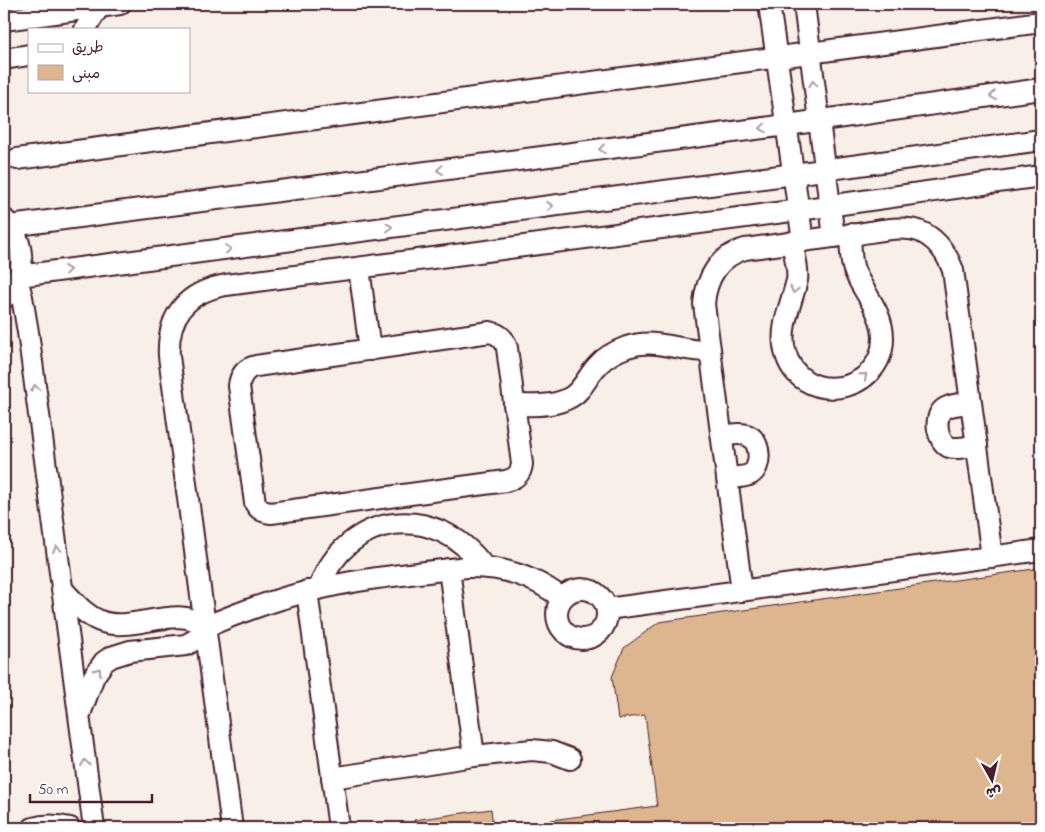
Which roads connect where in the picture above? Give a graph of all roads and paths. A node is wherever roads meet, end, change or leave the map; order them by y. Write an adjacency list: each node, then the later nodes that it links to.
1 (120, 4): 4 (street)
2 (769, 4): 10 (street)
3 (804, 4): 8 (street)
4 (99, 7): 5 (street); 7 (street)
5 (4, 20)
6 (1041, 22): 8 (street)
7 (86, 28)
8 (809, 54): 10 (street); 13 (street, one-way to 8)
9 (28, 55): 11 (street)
10 (777, 58): 14 (street); 16 (street)
11 (4, 59)
12 (1041, 89): 13 (street, one-way to 13)
13 (818, 120): 14 (street); 17 (street)
14 (787, 125): 18 (street); 22 (street, one-way to 22)
15 (1041, 140): 17 (street)
16 (16, 158)
17 (825, 170): 18 (street); 20 (street)
18 (794, 174): 21 (street); 26 (street, one-way to 18)
19 (1041, 176): 20 (street)
20 (830, 206): 21 (street); 23 (street)
21 (799, 210): 24 (street); 25 (street)
22 (7, 222): 26 (street)
23 (842, 235): 24 (street); 24 (street, one-way to 23); 30 (street)
24 (798, 242): 29 (street)
25 (359, 268): 28 (street); 47 (street)
26 (18, 278): 27 (street); 41 (street, one-way to 26)
27 (4, 298)
28 (370, 350): 31 (street); 35 (street)
29 (710, 351): 31 (street); 32 (street)
30 (971, 403): 33 (street); 33 (street)
31 (514, 406): 35 (street)
32 (722, 436): 34 (street); 34 (street)
33 (977, 445): 38 (street)
34 (727, 478): 43 (street)
35 (393, 496): 36 (street)
36 (396, 524): 39 (street); 42 (street)
37 (1041, 550): 38 (street)
38 (992, 556): 43 (street)
39 (484, 567): 40 (street); 44 (street)
40 (449, 569): 42 (street); 50 (street)
41 (62, 589): 46 (street); 49 (street)
42 (313, 590): 47 (street); 52 (street)
43 (742, 591): 45 (street)
44 (562, 598): 45 (street); 45 (street)
45 (608, 609)
46 (136, 623): 47 (street); 48 (street)
47 (205, 627): 48 (street); 56 (street)
48 (140, 650): 49 (street, one-way to 48)
49 (79, 715): 55 (street, one-way to 49)
50 (474, 756): 51 (street); 52 (street)
51 (570, 759)
52 (332, 778): 57 (street)
53 (33, 828): 54 (street)
54 (70, 828)
55 (94, 828)
56 (232, 828)
57 (339, 828)

